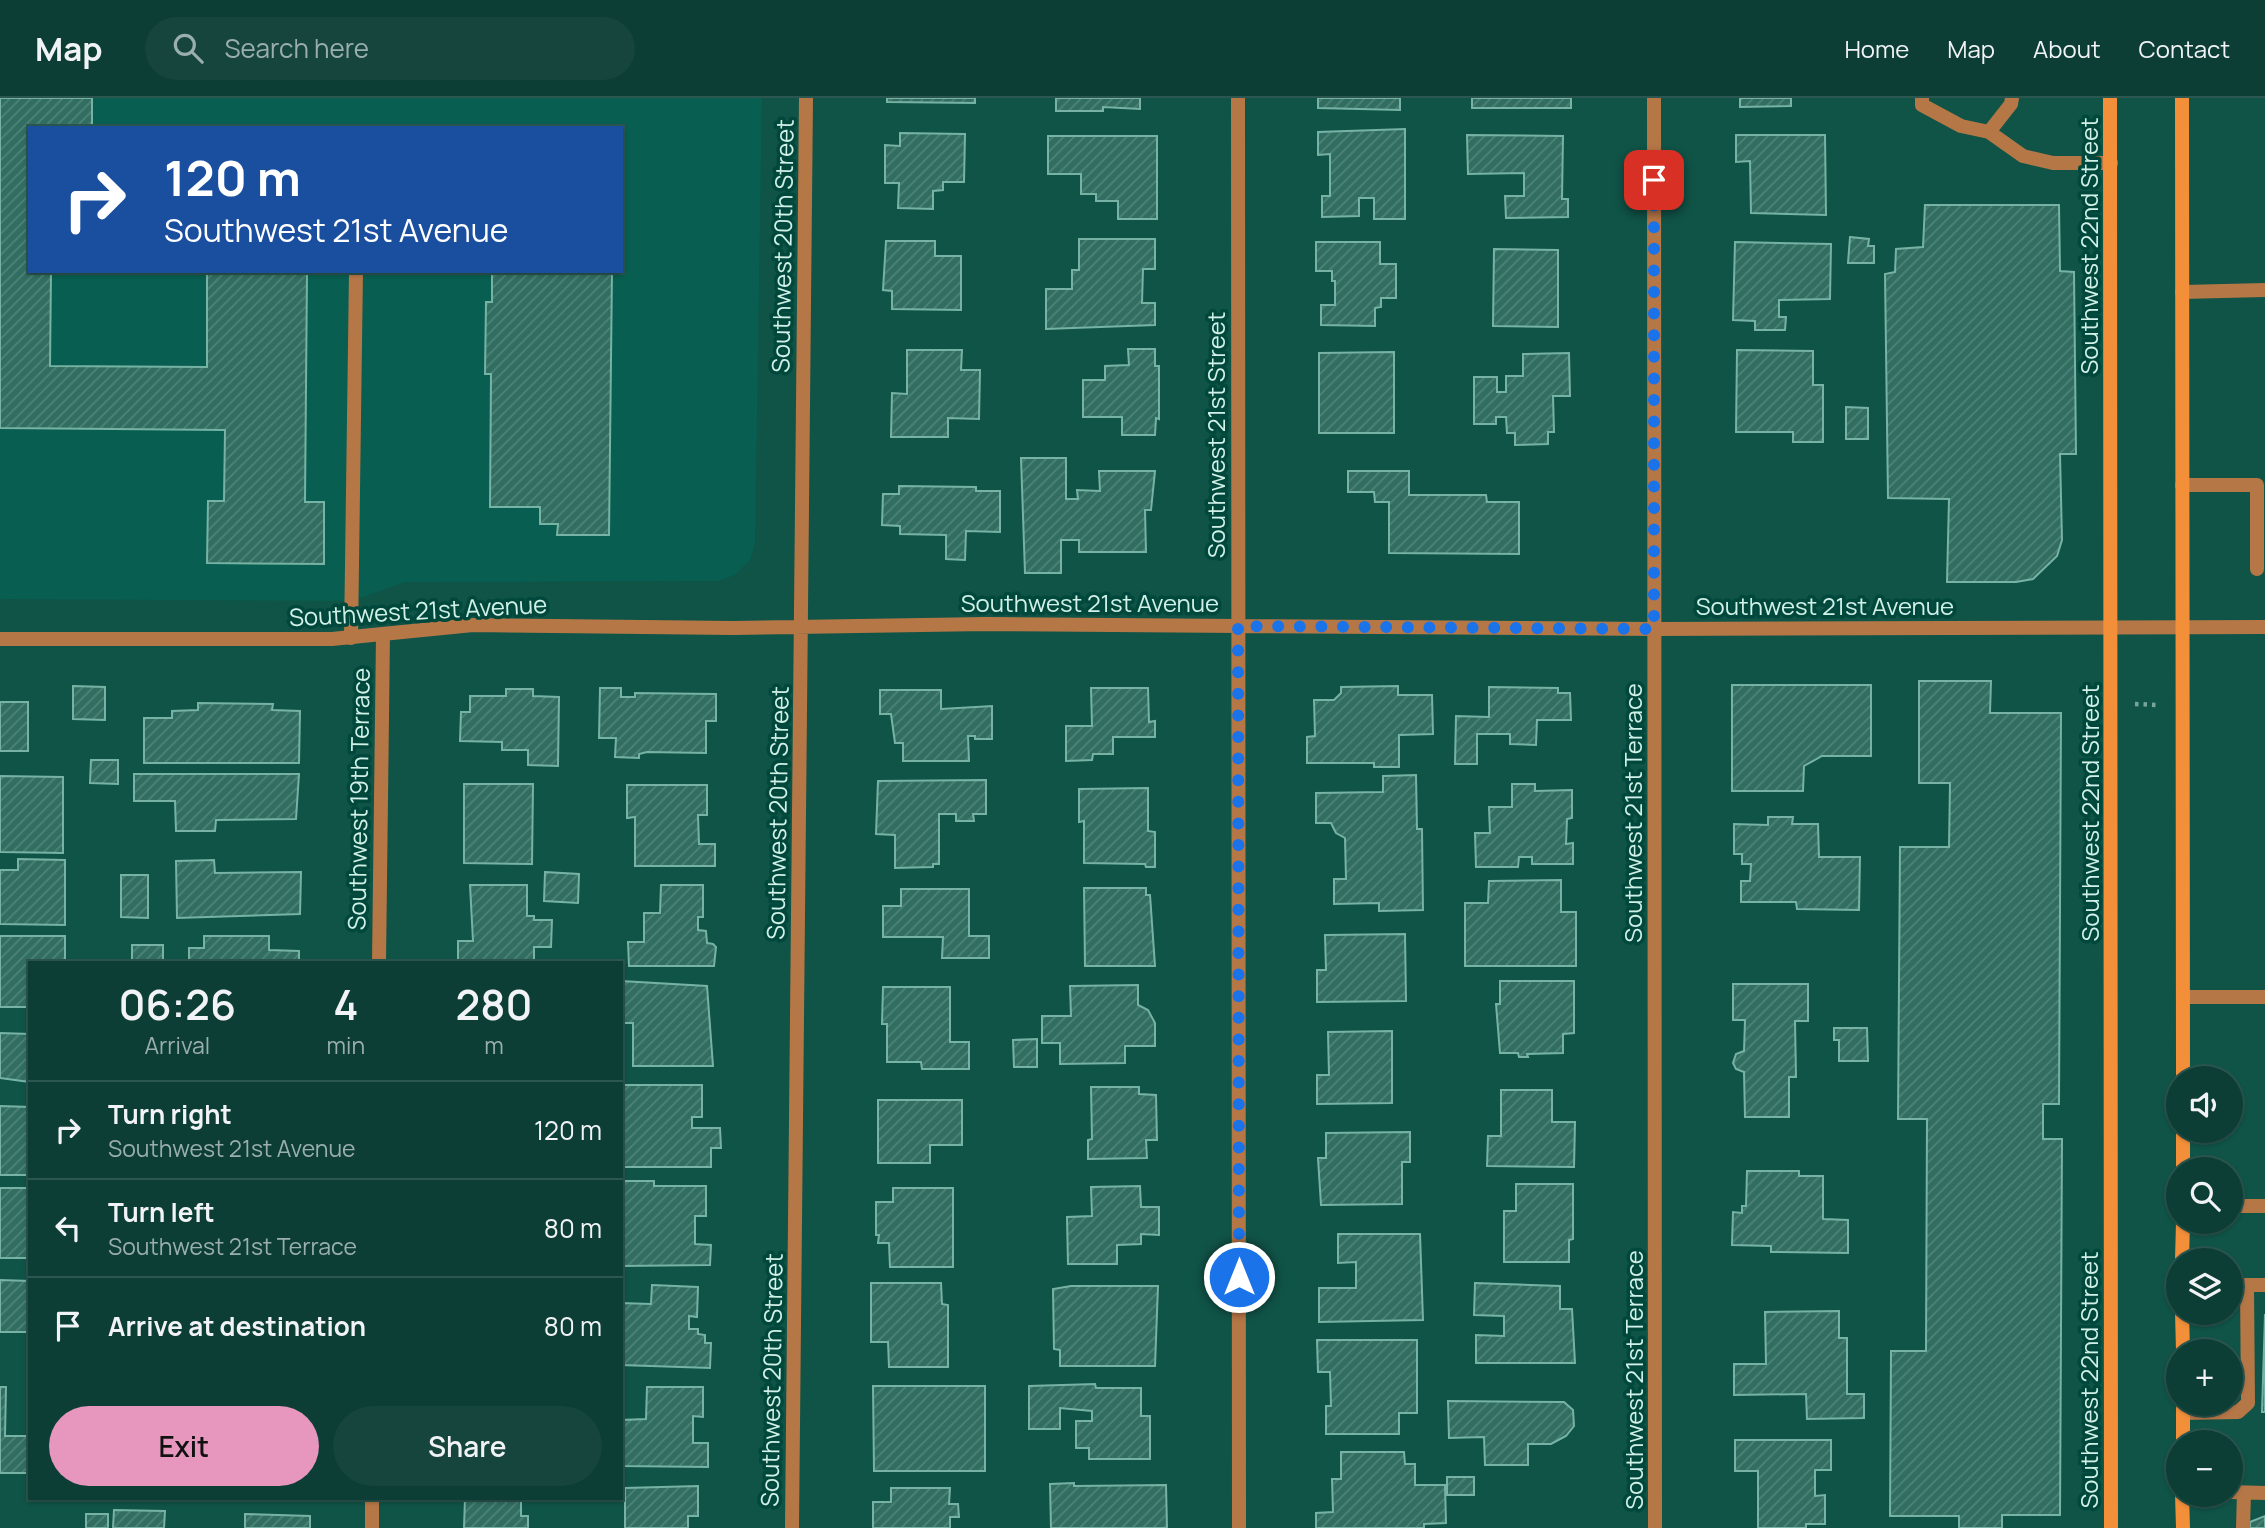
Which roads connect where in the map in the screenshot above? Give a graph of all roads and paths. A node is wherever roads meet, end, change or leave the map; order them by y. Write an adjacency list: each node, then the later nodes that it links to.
1 (806, 98): 18 (street, Southwest 20th Street)
2 (1238, 98): 15 (street, Southwest 21st Street)
3 (1654, 98): 20 (street, Southwest 21st Terrace)
4 (1922, 98): 8 (street)
5 (2012, 98): 8 (street)
6 (2110, 98): 9 (main road, Southwest 22nd Street)
7 (2182, 98): 12 (main road)
8 (1989, 132): 9 (street)
9 (2111, 163): 16 (main road, Southwest 22nd Street)
10 (356, 273): 22 (street)
11 (2265, 290): 12 (street)
12 (2182, 292): 13 (main road)
13 (2182, 485): 14 (street); 19 (main road)
14 (2257, 569)
15 (1238, 626): 18 (street, Southwest 21st Avenue); 20 (street, Southwest 21st Avenue); 43 (street, Southwest 21st Street)
16 (2111, 626): 19 (street, Southwest 21st Avenue); 20 (street, Southwest 21st Avenue); 45 (main road, Southwest 22nd Street)
17 (2265, 626): 19 (street, Southwest 21st Avenue)
18 (802, 627): 21 (street, Southwest 21st Avenue); 42 (street, Southwest 20th Street)
19 (2183, 627): 27 (main road)
20 (1654, 629): 44 (street, Southwest 21st Terrace)
21 (383, 635): 22 (street, Southwest 21st Avenue); 26 (street, Southwest 19th Terrace)
22 (351, 638): 23 (street, Southwest 21st Avenue)
23 (0, 639)
24 (2134, 705): 25 (path)
25 (2162, 705)
26 (379, 961)
27 (2183, 997): 28 (street); 29 (main road)
28 (2265, 997)
29 (2183, 1066)
30 (2243, 1206): 31 (street)
31 (2265, 1206)
32 (2243, 1285): 33 (street)
33 (2247, 1285): 34 (street); 35 (street)
34 (2265, 1285)
35 (2243, 1408)
36 (2243, 1492): 37 (street)
37 (2265, 1493)
38 (372, 1500): 41 (street)
39 (2182, 1507): 46 (main road)
40 (2240, 1507): 47 (street)
41 (372, 1528)
42 (792, 1528)
43 (1239, 1528)
44 (1655, 1528)
45 (2111, 1528)
46 (2183, 1528)
47 (2243, 1528)

